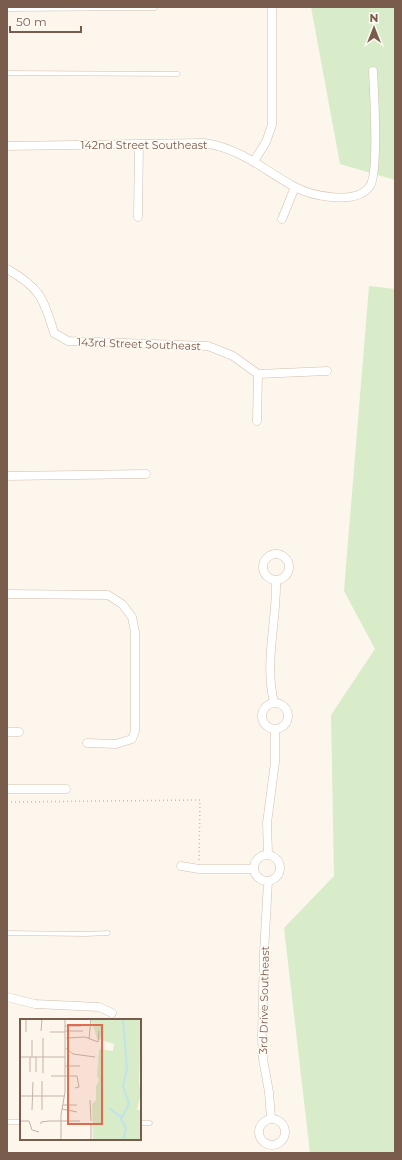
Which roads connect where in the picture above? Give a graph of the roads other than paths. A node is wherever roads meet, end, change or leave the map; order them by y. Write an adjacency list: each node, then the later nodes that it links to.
1 (272, 7): 9 (street)
2 (155, 8): 3 (lane)
3 (7, 9)
4 (373, 71): 10 (street, 142nd Street Southeast)
5 (7, 74): 6 (lane)
6 (178, 74)
7 (139, 144): 8 (street, 142nd Street Southeast); 9 (street, 142nd Street Southeast); 11 (street)
8 (7, 146)
9 (254, 161): 10 (street, 142nd Street Southeast)
10 (295, 187): 12 (street)
11 (138, 217)
12 (282, 219)
13 (7, 269): 15 (street, 143rd Street Southeast)
14 (327, 371): 15 (street)
15 (258, 374): 16 (street)
16 (257, 421)
17 (146, 474): 18 (street)
18 (7, 476)
19 (276, 581): 21 (street)
20 (7, 594): 25 (street)
21 (274, 702): 22 (street); 22 (street)
22 (275, 729): 28 (street)
23 (7, 732): 24 (street)
24 (19, 732)
25 (87, 743)
26 (7, 789): 27 (street)
27 (66, 789)
28 (268, 854): 30 (street); 31 (street)
29 (181, 866): 30 (street)
30 (254, 869): 31 (street)
31 (268, 881): 36 (street, 3rd Drive Southeast)
32 (7, 933): 33 (lane)
33 (108, 933)
34 (7, 998): 35 (street)
35 (112, 1013)
36 (271, 1119): 41 (street); 41 (street)
37 (7, 1122): 38 (lane)
38 (20, 1122)
39 (141, 1123): 40 (lane)
40 (150, 1123)
41 (271, 1149)

